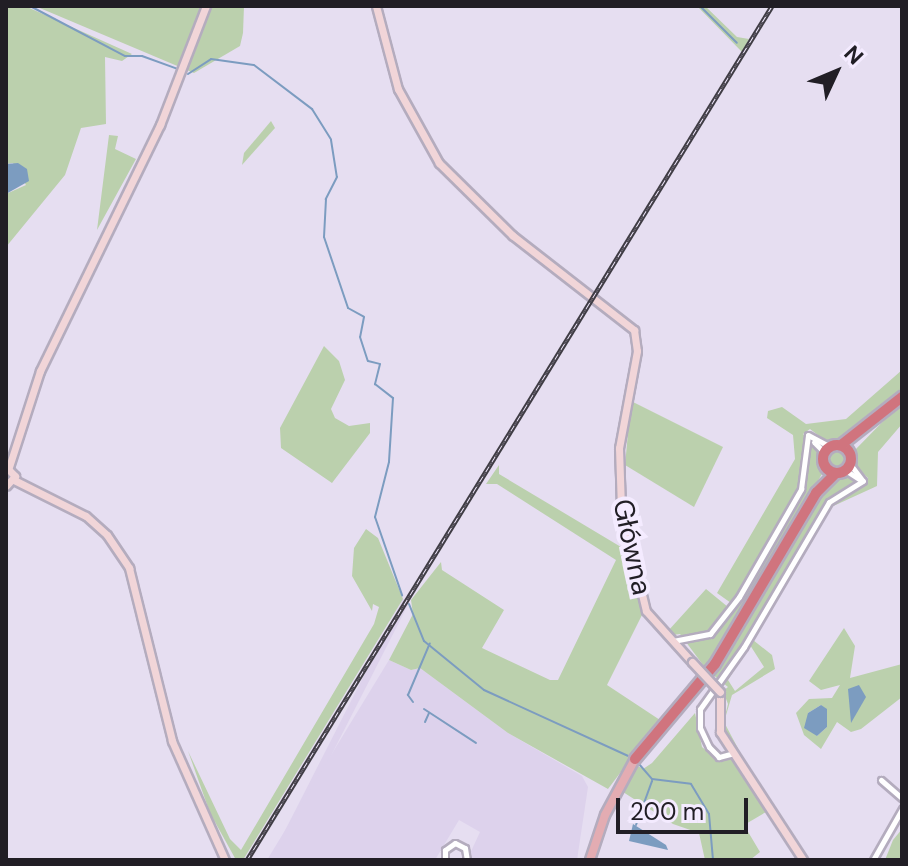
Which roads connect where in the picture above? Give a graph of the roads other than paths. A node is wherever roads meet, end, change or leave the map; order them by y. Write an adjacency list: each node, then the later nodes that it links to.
1 (206, 6): 9 (street)
2 (376, 6): 13 (street, Główna)
3 (902, 397): 4 (highway)
4 (869, 427): 5 (highway); 8 (highway)
5 (841, 445): 6 (highway); 8 (highway)
6 (827, 449): 7 (highway); 13 (street)
7 (824, 464): 8 (highway); 12 (highway)
8 (845, 465): 12 (highway); 14 (street)
9 (7, 467): 10 (street)
10 (14, 480): 11 (street); 19 (street)
11 (6, 486)
12 (816, 493): 15 (highway)
13 (672, 642): 14 (street, Główna, bridge)
14 (734, 753): 23 (street, Główna)
15 (635, 759): 22 (main road)
16 (881, 780): 17 (street)
17 (902, 798)
18 (902, 809): 24 (street)
19 (225, 860)
20 (445, 860): 21 (street)
21 (467, 860)
22 (590, 860)
23 (803, 860)
24 (873, 860)

